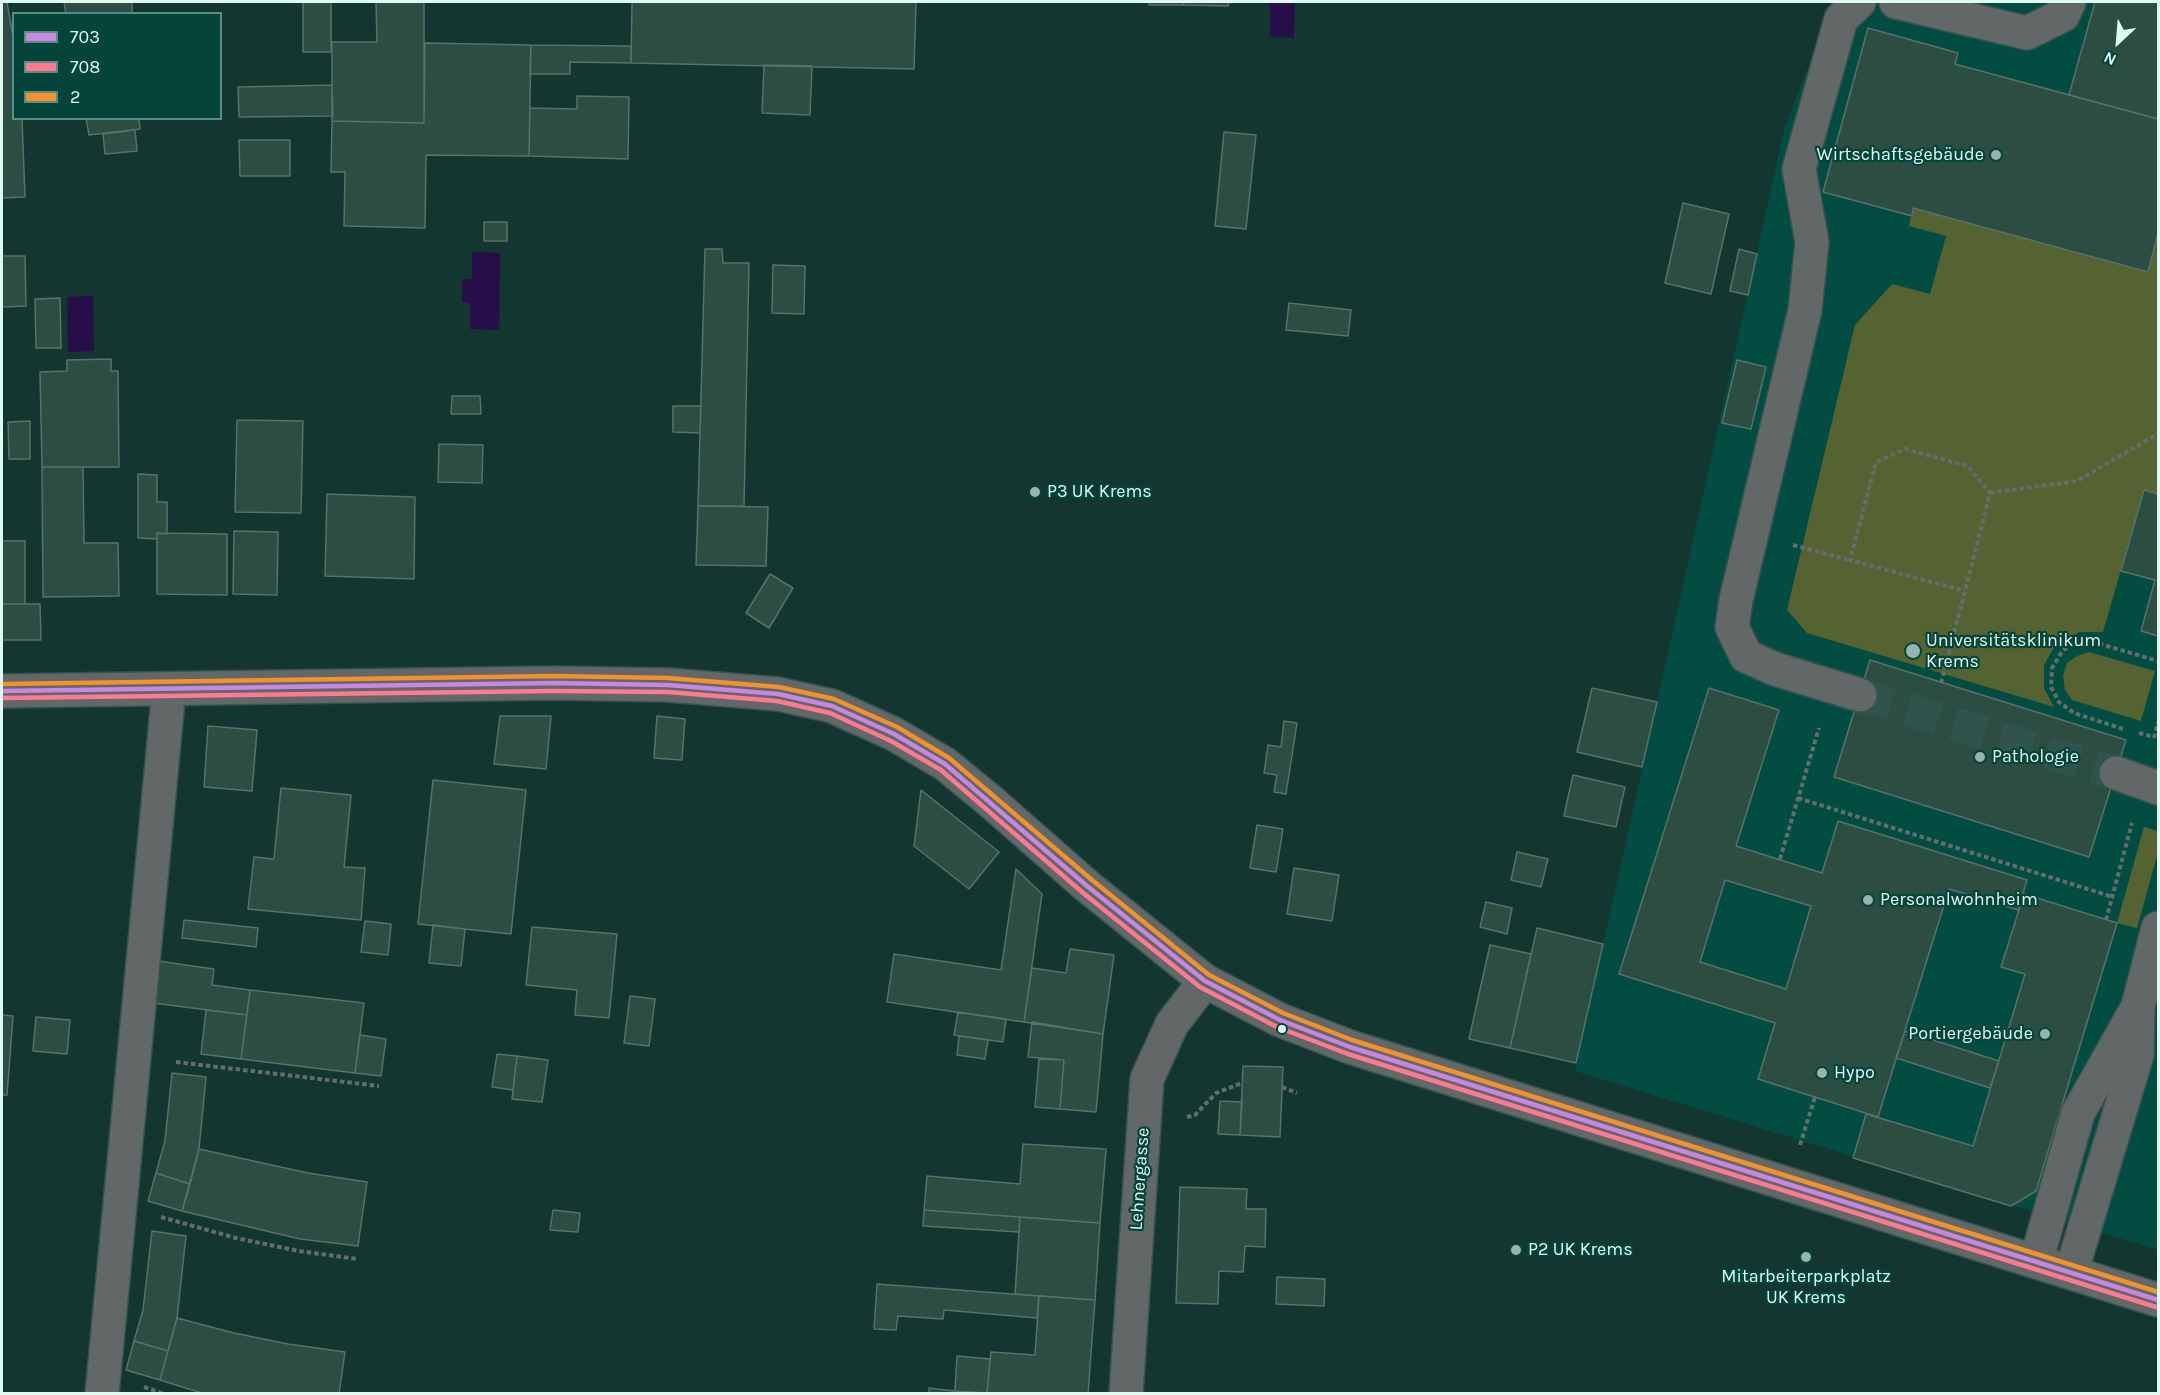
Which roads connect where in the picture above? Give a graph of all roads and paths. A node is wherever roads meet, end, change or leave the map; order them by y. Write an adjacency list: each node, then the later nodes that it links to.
1 (1859, 2): 6 (street)
2 (1896, 2): 3 (street)
3 (2069, 2)
4 (2158, 434): 5 (path)
5 (1990, 493): 7 (path); 8 (path)
6 (1752, 533): 7 (path); 13 (street)
7 (1850, 560): 8 (path)
8 (1965, 591): 10 (path)
9 (2158, 661): 14 (path)
10 (1941, 682)
11 (169, 689): 12 (street); 25 (street); 27 (street)
12 (2, 691)
13 (1846, 691): 19 (path)
14 (2124, 729)
15 (2134, 732): 16 (path)
16 (2154, 737)
17 (2116, 773): 18 (street)
18 (2158, 788)
19 (1798, 798): 21 (path); 22 (path)
20 (2133, 821): 22 (path)
21 (1780, 859)
22 (2113, 897): 23 (path)
23 (2106, 920)
24 (2158, 928): 26 (street)
25 (1205, 981): 37 (street); 41 (street, Lehnergasse)
26 (2148, 1009): 37 (street); 38 (street)
27 (134, 1056): 29 (path); 35 (street)
28 (1242, 1083): 33 (path)
29 (379, 1086)
30 (1282, 1088): 31 (path)
31 (1297, 1093)
32 (1815, 1097): 34 (path)
33 (1185, 1117)
34 (1800, 1148)
35 (120, 1205): 36 (path); 40 (street)
36 (357, 1259)
37 (2036, 1262): 38 (street)
38 (2071, 1273): 39 (street)
39 (2158, 1300)
40 (102, 1394)
41 (1126, 1394)

